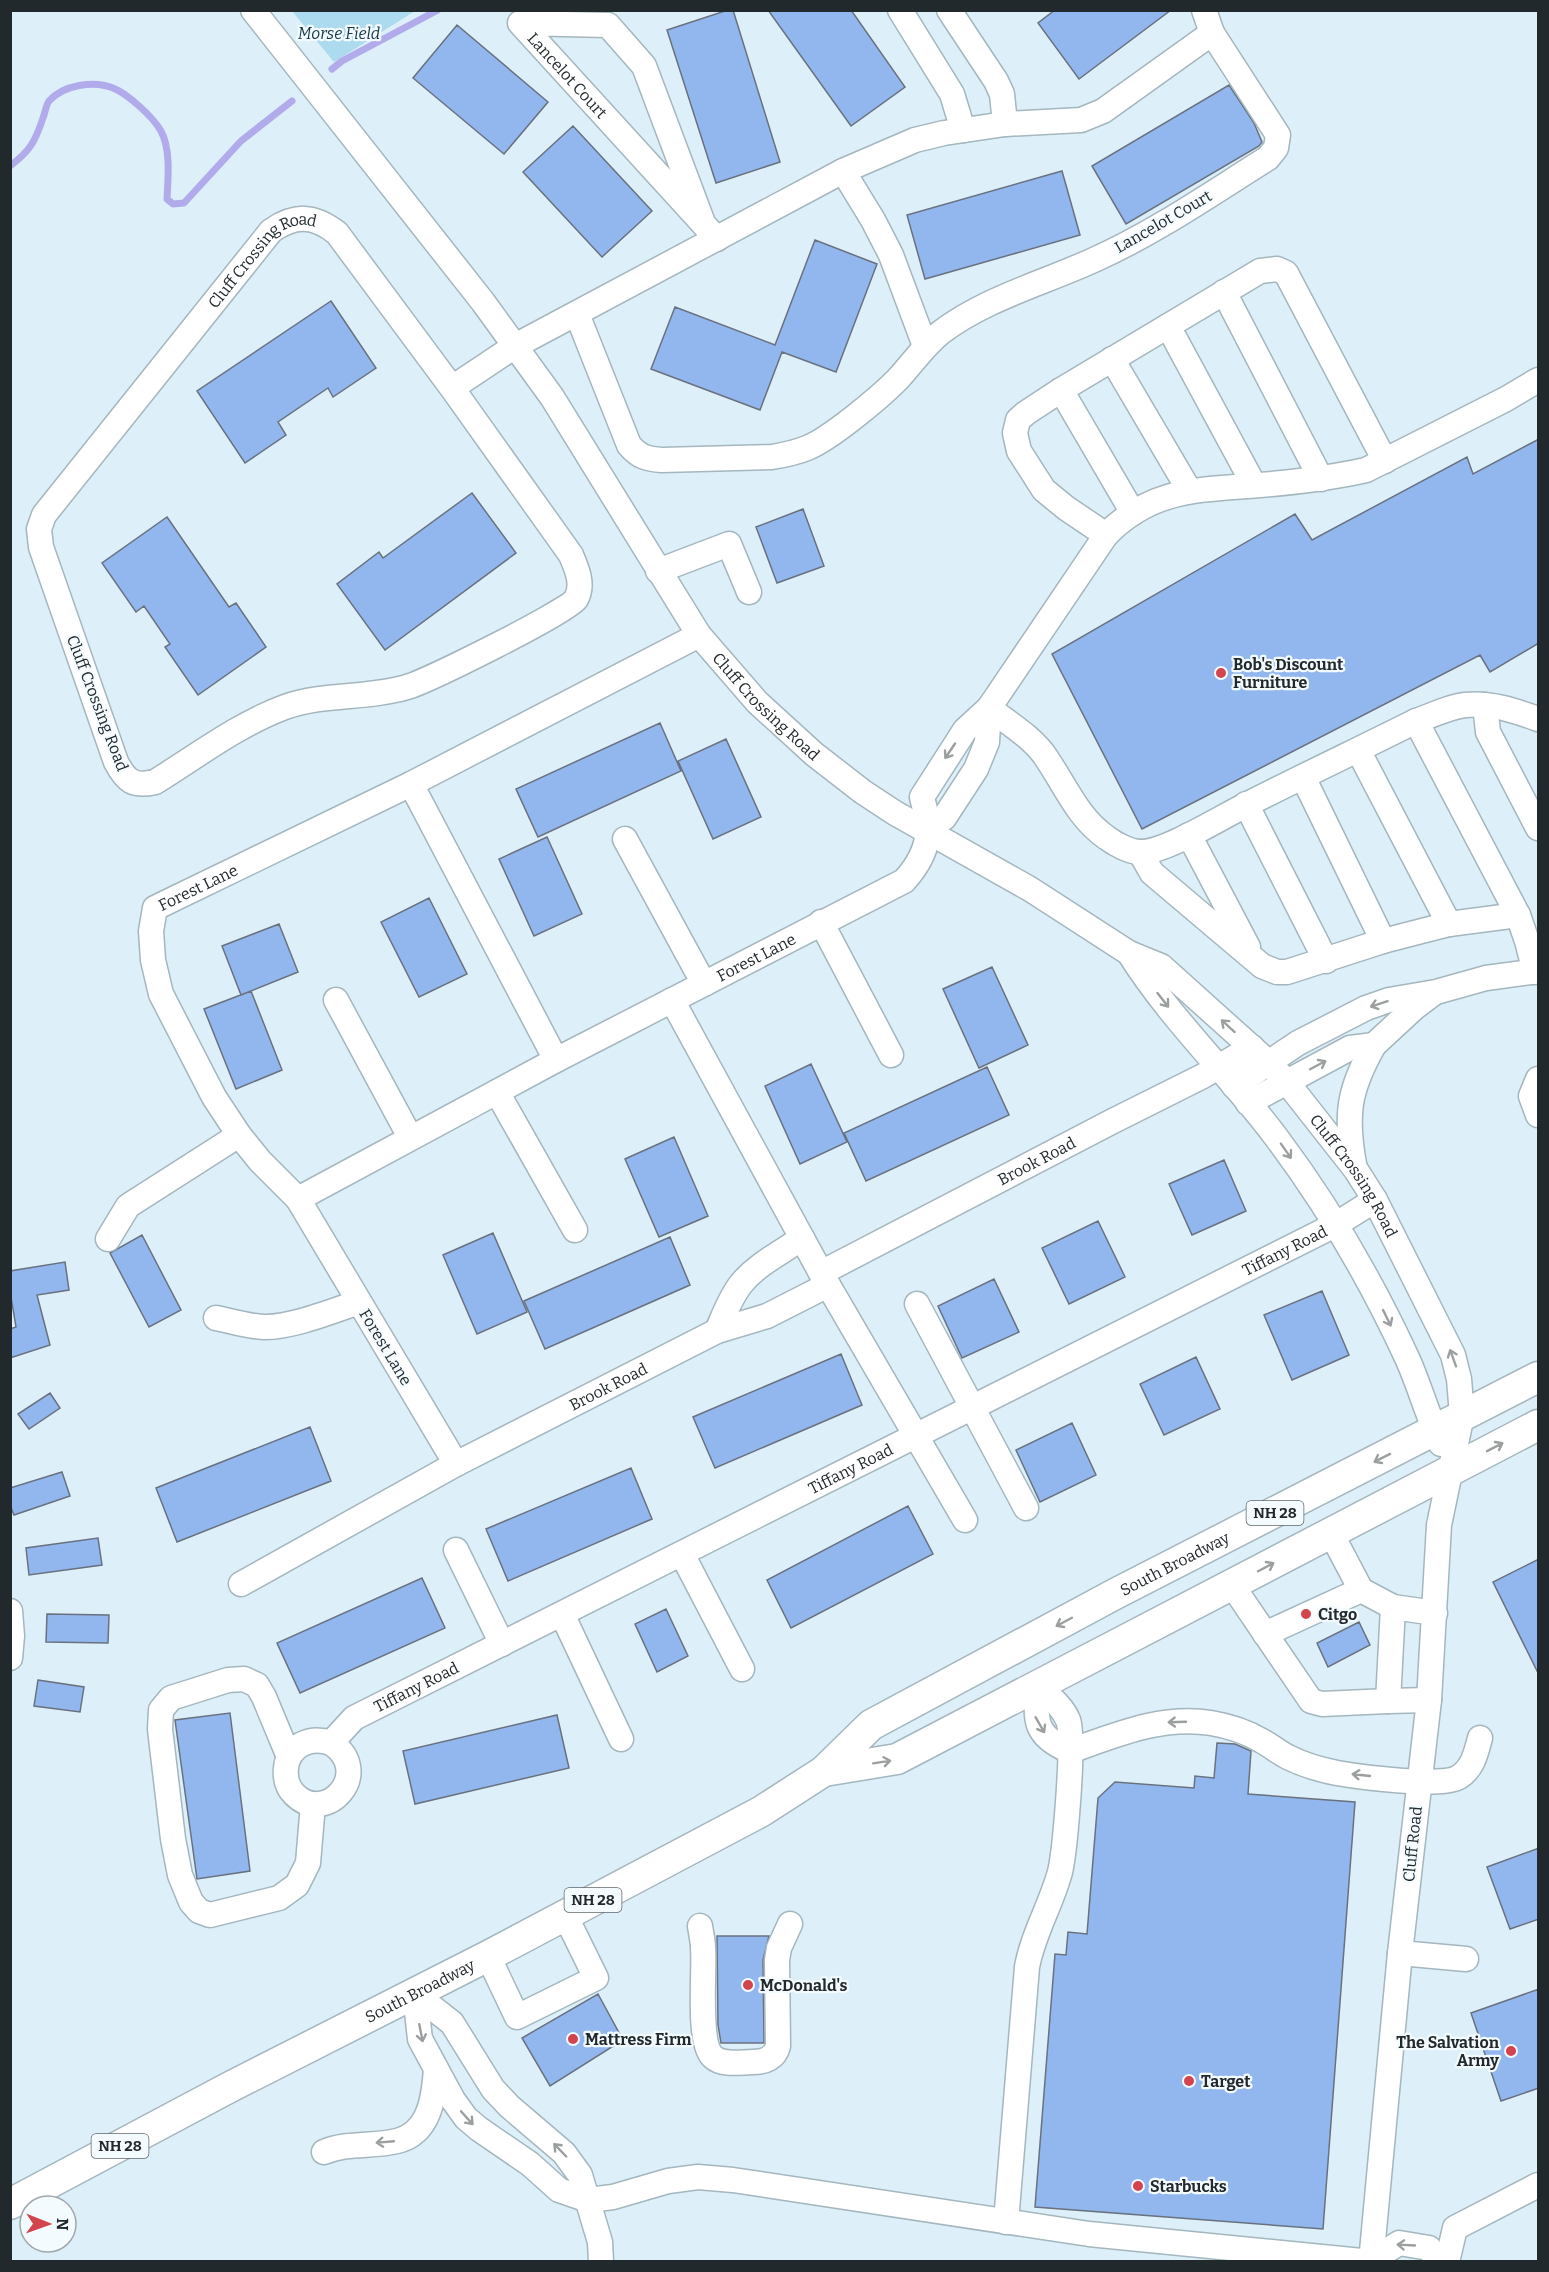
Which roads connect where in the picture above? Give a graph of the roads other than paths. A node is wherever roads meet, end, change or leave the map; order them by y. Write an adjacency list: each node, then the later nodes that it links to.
1 (253, 10): 12 (street, Cluff Crossing Road)
2 (900, 10): 6 (street)
3 (949, 10): 5 (street)
4 (1208, 22): 5 (street, Lancelot Court); 13 (street, Lancelot Court)
5 (1005, 124): 6 (street, Lancelot Court)
6 (963, 130): 7 (street, Lancelot Court)
7 (843, 171): 8 (street, Lancelot Court); 13 (street)
8 (710, 231): 8 (street, Lancelot Court); 10 (street, Lancelot Court)
9 (1224, 292): 11 (street); 18 (street); 19 (street)
10 (577, 314): 12 (street, Lancelot Court); 13 (street, Lancelot Court)
11 (1168, 326): 14 (street); 20 (street)
12 (515, 346): 16 (street); 24 (street, Cluff Crossing Road)
13 (925, 346)
14 (1112, 360): 17 (street); 21 (street)
15 (1539, 380): 18 (street)
16 (452, 388): 16 (street, Cluff Crossing Road)
17 (1061, 390): 22 (street); 23 (street)
18 (1385, 461): 19 (street)
19 (1321, 478): 20 (street)
20 (1254, 485): 21 (street)
21 (1189, 490): 22 (street)
22 (1133, 513): 23 (street)
23 (1106, 535): 28 (street)
24 (658, 571): 25 (street); 26 (street, Cluff Crossing Road)
25 (749, 592)
26 (699, 635): 33 (street, Forest Lane); 36 (street, Cluff Crossing Road)
27 (1485, 705): 29 (street); 30 (street); 35 (street)
28 (989, 708): 36 (street); 39 (street)
29 (1539, 719)
30 (1416, 721): 31 (street); 40 (street)
31 (1358, 750): 32 (street); 42 (street)
32 (1303, 777): 34 (street); 43 (street)
33 (411, 783): 55 (street); 62 (street, Forest Lane)
34 (1246, 804): 37 (street); 46 (street)
35 (1539, 828)
36 (928, 830): 41 (street, Forest Lane); 44 (street, Cluff Crossing Road)
37 (1189, 835): 39 (street); 45 (street)
38 (625, 839): 48 (street)
39 (1140, 852): 45 (street)
40 (1518, 915): 42 (street); 47 (street)
41 (821, 922): 48 (street, Forest Lane); 53 (street)
42 (1449, 924): 43 (street)
43 (1383, 941): 46 (street)
44 (1129, 953): 54 (street, Cluff Crossing Road, one-way to 44); 56 (street, Cluff Crossing Road, one-way to 56)
45 (1254, 959): 46 (street)
46 (1326, 961)
47 (1537, 972): 49 (street)
48 (704, 984): 51 (street, Forest Lane)
49 (1436, 992): 52 (street); 54 (street, one-way to 54)
50 (336, 1000): 63 (street)
51 (672, 1000): 55 (street, Forest Lane); 69 (street)
52 (1374, 1045): 58 (street, one-way to 52); 64 (street)
53 (891, 1055)
54 (1260, 1055): 56 (street, Brook Road); 58 (street, Cluff Crossing Road); 60 (street)
55 (556, 1060): 59 (street, Forest Lane)
56 (1218, 1067): 60 (street, Cluff Crossing Road); 71 (street, Brook Road)
57 (1539, 1079): 61 (street)
58 (1286, 1081): 60 (street); 64 (street, Cluff Crossing Road)
59 (497, 1092): 63 (street, Forest Lane); 68 (street)
60 (1241, 1095): 67 (street, Cluff Crossing Road, one-way to 67)
61 (1539, 1115)
62 (239, 1135): 65 (street, Forest Lane); 70 (street)
63 (410, 1137): 65 (street, Forest Lane)
64 (1354, 1167): 66 (street, Cluff Crossing Road)
65 (298, 1199): 72 (street, Forest Lane)
66 (1375, 1200): 67 (street, Tiffany Road); 78 (street, Cluff Crossing Road, one-way to 66)
67 (1335, 1225): 77 (street, Tiffany Road); 80 (street, Cluff Crossing Road, one-way to 80)
68 (575, 1230)
69 (802, 1238): 71 (street); 75 (street)
70 (108, 1239)
71 (824, 1279): 75 (street, Brook Road); 81 (street)
72 (359, 1302): 74 (street); 82 (street, Forest Lane)
73 (917, 1304): 77 (street)
74 (216, 1318)
75 (717, 1331): 82 (street, Brook Road)
76 (1539, 1377): 78 (main road, South Broadway / NH 28)
77 (972, 1408): 81 (street, Tiffany Road); 84 (street)
78 (1462, 1415): 80 (main road, South Broadway / NH 28); 83 (street, Cluff Crossing Road)
79 (1539, 1425): 83 (main road, South Broadway / NH 28, one-way to 79)
80 (1435, 1431): 83 (street); 108 (main road, South Broadway / NH 28, one-way to 108)
81 (915, 1436): 85 (street); 88 (street, Tiffany Road)
82 (456, 1464): 89 (street, Brook Road)
83 (1452, 1468): 86 (main road, South Broadway / NH 28); 94 (street, Cluff Road)
84 (1026, 1508)
85 (965, 1520)
86 (1331, 1533): 90 (main road, South Broadway / NH 28, one-way to 86); 91 (street)
87 (456, 1550): 97 (street)
88 (682, 1554): 95 (street, Tiffany Road); 99 (street)
89 (241, 1584)
90 (1232, 1585): 96 (street); 100 (main road, South Broadway / NH 28)
91 (1360, 1590): 92 (street); 96 (street)
92 (1393, 1607): 94 (street); 102 (street)
93 (10, 1611): 98 (street)
94 (1435, 1613): 101 (street, Cluff Road)
95 (562, 1614): 97 (street, Tiffany Road); 104 (street)
96 (1264, 1634): 102 (street)
97 (501, 1644): 105 (street, Tiffany Road)
98 (10, 1658)
99 (742, 1669)
100 (1038, 1686): 106 (street); 108 (main road, South Broadway / NH 28, one-way to 100)
101 (1429, 1700): 102 (street); 109 (street, Cluff Road)
102 (1388, 1701)
103 (1480, 1738): 109 (street)
104 (621, 1739)
105 (331, 1743): 107 (street); 110 (street)
106 (1070, 1751): 109 (street, one-way to 106); 123 (street)
107 (289, 1757): 110 (street); 110 (street)
108 (824, 1771): 111 (main road, South Broadway / NH 28)
109 (1419, 1782): 114 (street, Cluff Road)
110 (313, 1804)
111 (565, 1915): 115 (main road, South Broadway / NH 28); 115 (street)
112 (790, 1924): 113 (street)
113 (700, 1926)
114 (1400, 1953): 116 (street); 125 (street, Cluff Road)
115 (488, 1956): 117 (main road, South Broadway / NH 28)
116 (1466, 1959)
117 (416, 1994): 118 (street, one-way to 118); 121 (street, one-way to 117); 122 (main road, South Broadway / NH 28)
118 (436, 2069): 119 (street, one-way to 119); 121 (street, one-way to 121)
119 (324, 2151)
120 (1539, 2185): 127 (street)
121 (588, 2200): 123 (street); 124 (street)
122 (10, 2204)
123 (1006, 2222): 125 (street)
124 (601, 2262)
125 (1371, 2262): 126 (street, one-way to 125)
126 (1439, 2262)
127 (1447, 2262)

